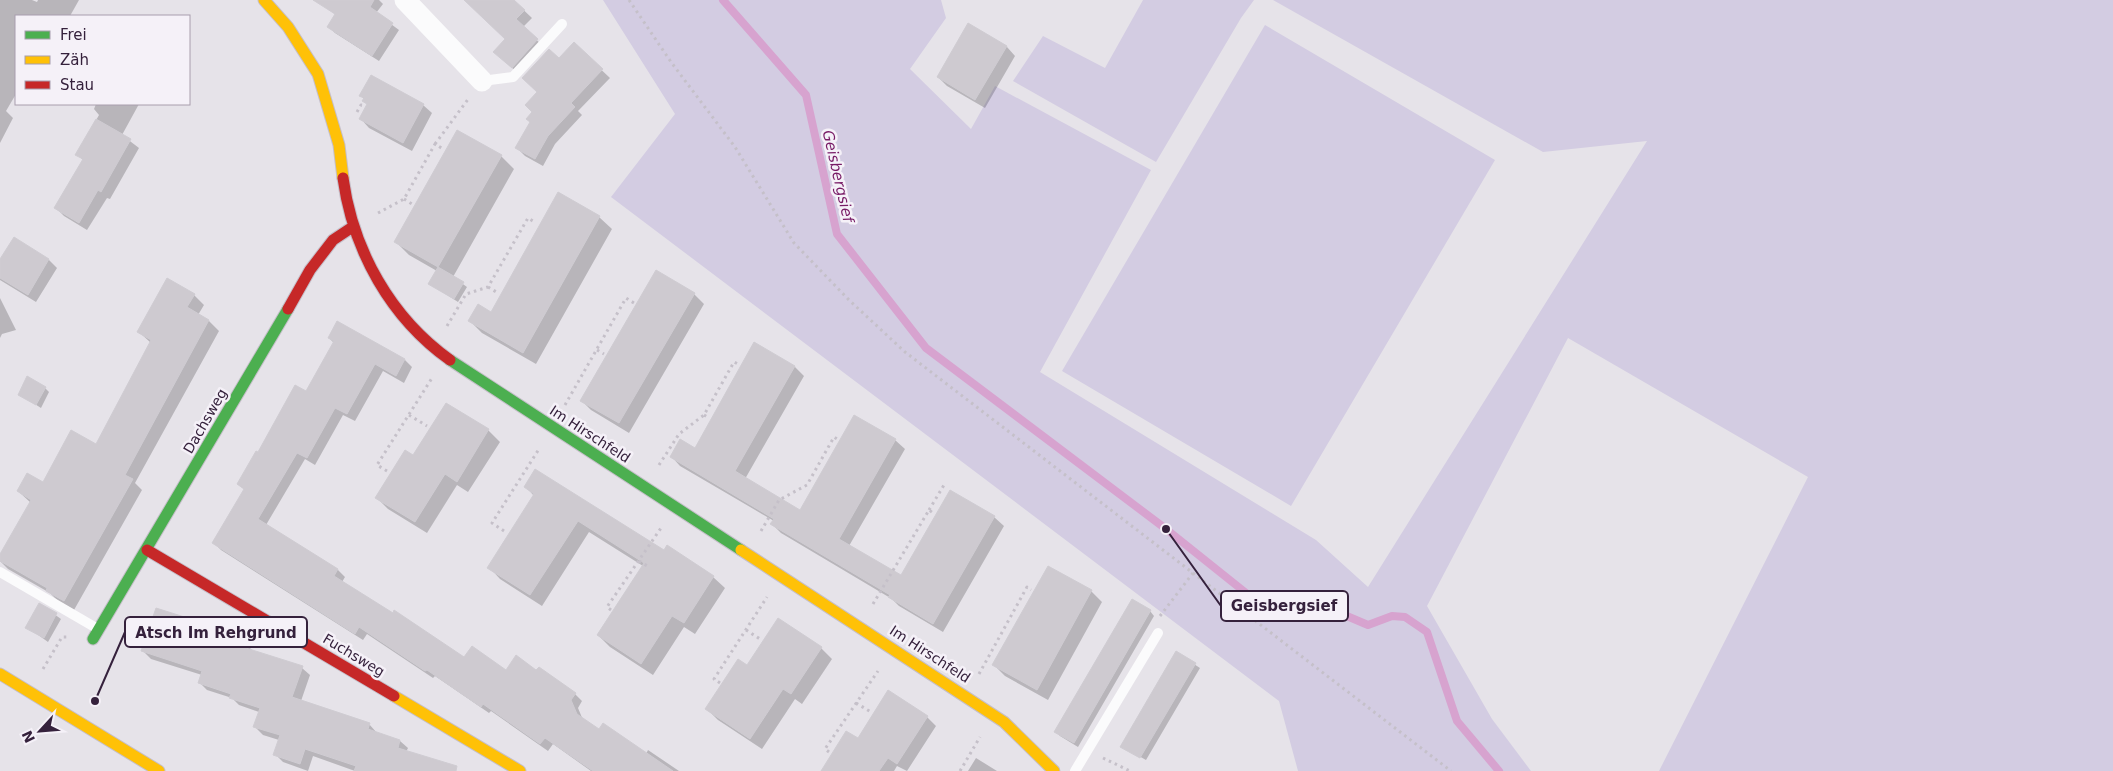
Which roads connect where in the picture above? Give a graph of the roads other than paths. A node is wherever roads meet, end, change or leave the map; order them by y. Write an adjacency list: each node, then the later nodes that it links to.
1 (264, 0): 5 (street, Im Hirschfeld)
2 (405, 0): 4 (street)
3 (562, 24): 4 (lane)
4 (482, 81)
5 (354, 226): 6 (street, Dachsweg); 13 (street, Im Hirschfeld)
6 (147, 550): 8 (street, Dachsweg); 12 (street, Fuchsweg)
7 (0, 572): 8 (lane)
8 (96, 634)
9 (1158, 634): 14 (lane)
10 (0, 674): 11 (street)
11 (159, 771)
12 (520, 771)
13 (1054, 771)
14 (1075, 771)

